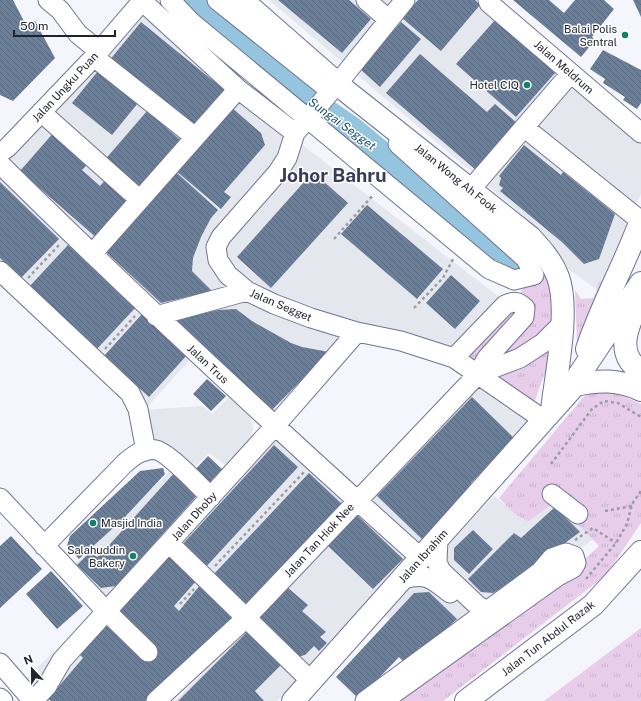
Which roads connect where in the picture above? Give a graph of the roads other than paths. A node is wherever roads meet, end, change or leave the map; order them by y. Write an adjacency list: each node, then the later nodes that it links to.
1 (48, 0): 10 (street)
2 (143, 0): 10 (street, Jalan Ungku Puan); 12 (street)
3 (170, 0): 15 (street)
4 (217, 0): 13 (street)
5 (242, 0): 13 (main road, Jalan Wong Ah Fook)
6 (366, 0): 9 (street)
7 (405, 0): 9 (street)
8 (489, 1): 11 (street, Jalan Meldrum)
9 (389, 20): 13 (street)
10 (97, 54): 14 (street, Jalan Ungku Puan); 19 (street)
11 (571, 74): 16 (street); 18 (street, Jalan Meldrum)
12 (238, 89): 17 (street); 19 (street)
13 (331, 91): 15 (street); 15 (street); 22 (main road, Jalan Wong Ah Fook)
14 (41, 112): 20 (street, Jalan Ungku Puan); 23 (street)
15 (309, 117): 17 (street)
16 (525, 128): 22 (street); 24 (street)
17 (295, 133): 28 (street, Jalan Segget)
18 (641, 133)
19 (195, 138): 23 (street)
20 (0, 153)
21 (0, 164): 25 (street, Jalan Trus)
22 (470, 190): 31 (main road, Jalan Wong Ah Fook)
23 (140, 200): 25 (street)
24 (641, 220): 36 (main road)
25 (92, 254): 30 (street, Jalan Trus)
26 (0, 271): 40 (street)
27 (641, 283): 36 (main road, Jalan Ibrahim)
28 (247, 291): 30 (street); 32 (street, Jalan Segget)
29 (641, 294): 34 (main road)
30 (150, 311): 39 (street, Jalan Trus)
31 (563, 322): 35 (street); 38 (main road, Jalan Wong Ah Fook)
32 (357, 332): 33 (street, Jalan Segget); 39 (street, Jalan Dhoby)
33 (454, 358): 35 (street, Jalan Segget); 35 (street)
34 (641, 371)
35 (478, 374): 38 (street, Jalan Segget); 44 (street, Jalan Tan Hiok Nee)
36 (577, 380): 37 (main road); 38 (main road, Jalan Ibrahim)
37 (641, 390)
38 (548, 415): 46 (main road, Jalan Ibrahim)
39 (274, 427): 42 (street, Jalan Dhoby); 44 (street, Jalan Trus)
40 (146, 451): 42 (street); 48 (street)
41 (552, 494): 45 (street)
42 (211, 497): 47 (street, Jalan Dhoby)
43 (0, 498): 48 (street)
44 (357, 500): 50 (street, Jalan Trus); 54 (street, Jalan Tan Hiok Nee)
45 (578, 514)
46 (438, 539): 50 (main road, Jalan Ibrahim); 52 (street)
47 (170, 543): 53 (street, Jalan Dhoby); 54 (street)
48 (44, 546): 53 (street)
49 (641, 552): 66 (main road, Jalan Tun Abdul Razak)
50 (421, 558): 51 (main road, Jalan Ibrahim)
51 (403, 579): 55 (street); 58 (main road, Jalan Ibrahim)
52 (490, 609): 55 (street); 65 (street)
53 (106, 611): 56 (street); 61 (street, Jalan Dhoby)
54 (246, 618): 58 (street); 62 (street, Jalan Tan Hiok Nee)
55 (471, 622): 64 (street)
56 (148, 652)
57 (0, 663): 61 (street)
58 (311, 681): 63 (main road, Jalan Ibrahim)
59 (0, 698): 60 (street)
60 (3, 701)
61 (33, 701)
62 (156, 701)
63 (293, 701)
64 (365, 701)
65 (383, 701)
66 (466, 701)

